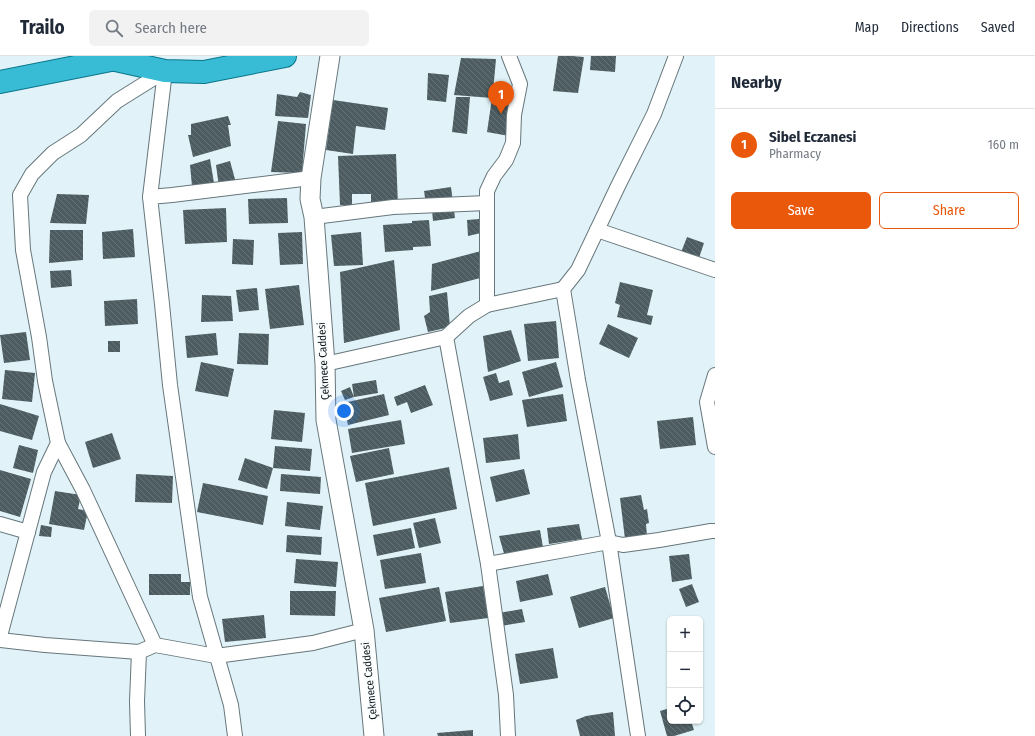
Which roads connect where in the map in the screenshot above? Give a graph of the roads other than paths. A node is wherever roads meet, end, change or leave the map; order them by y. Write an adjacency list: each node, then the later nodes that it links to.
1 (285, 56): 6 (highway)
2 (330, 56): 8 (main road, Çekmece Caddesi)
3 (509, 56): 10 (street)
4 (676, 56): 12 (street)
5 (121, 58): 6 (highway); 7 (highway)
6 (166, 71): 9 (street); 19 (street)
7 (0, 82)
8 (311, 178): 9 (street); 11 (main road, Çekmece Caddesi)
9 (150, 196): 31 (street)
10 (487, 203): 11 (street); 15 (street)
11 (314, 217): 17 (main road, Çekmece Caddesi)
12 (597, 230): 13 (street); 14 (street)
13 (715, 270)
14 (563, 289): 15 (street); 24 (street)
15 (487, 305): 16 (street)
16 (446, 337): 17 (street); 25 (street)
17 (325, 364): 26 (main road, Çekmece Caddesi)
18 (715, 376): 20 (street)
19 (58, 443): 23 (street); 29 (street)
20 (715, 447)
21 (0, 524): 23 (street)
22 (715, 531): 24 (street)
23 (28, 532): 27 (street)
24 (609, 542): 25 (street); 36 (street)
25 (488, 564): 35 (street)
26 (364, 630): 31 (street); 34 (main road, Çekmece Caddesi)
27 (0, 636)
28 (0, 640): 30 (street)
29 (155, 645): 30 (street); 31 (street)
30 (139, 652): 32 (street)
31 (216, 656): 33 (street)
32 (138, 736)
33 (235, 736)
34 (374, 736)
35 (508, 736)
36 (638, 736)

